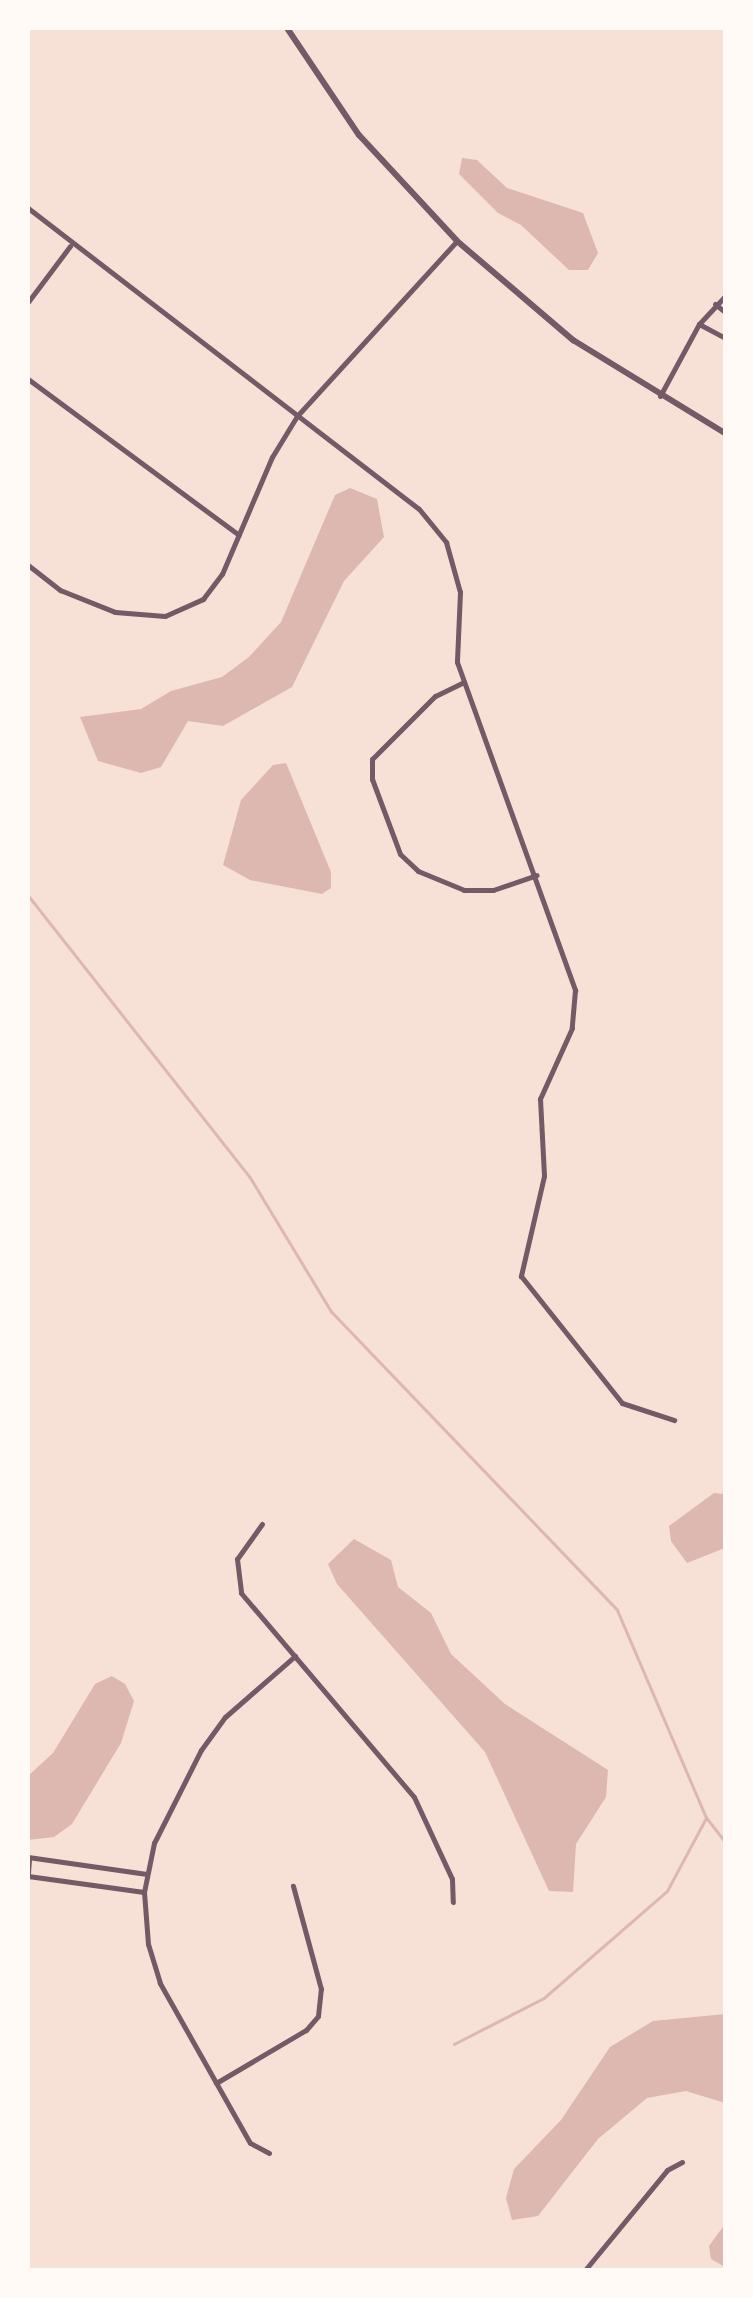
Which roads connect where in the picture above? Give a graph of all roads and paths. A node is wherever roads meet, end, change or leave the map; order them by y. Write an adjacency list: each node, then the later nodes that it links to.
1 (287, 28): 3 (street)
2 (28, 208): 4 (street)
3 (457, 241): 12 (street); 13 (street)
4 (70, 246): 6 (street); 13 (street)
5 (725, 296): 7 (street)
6 (28, 302)
7 (715, 304): 8 (street); 9 (street)
8 (725, 312)
9 (699, 324): 10 (street); 12 (street)
10 (725, 338)
11 (28, 379): 15 (street)
12 (660, 396): 14 (street)
13 (298, 416): 15 (street); 17 (street)
14 (725, 433)
15 (239, 535): 16 (street)
16 (28, 565)
17 (464, 682): 18 (street); 18 (street)
18 (537, 875): 19 (street)
19 (674, 1420)
20 (262, 1524): 21 (street)
21 (295, 1656): 23 (street); 27 (street)
22 (29, 1857): 23 (street); 24 (street)
23 (147, 1874): 26 (street)
24 (28, 1875): 26 (street)
25 (293, 1886): 28 (street)
26 (144, 1892): 28 (street)
27 (453, 1902)
28 (216, 2083): 29 (street)
29 (269, 2153)
30 (682, 2162): 31 (street)
31 (585, 2270)

